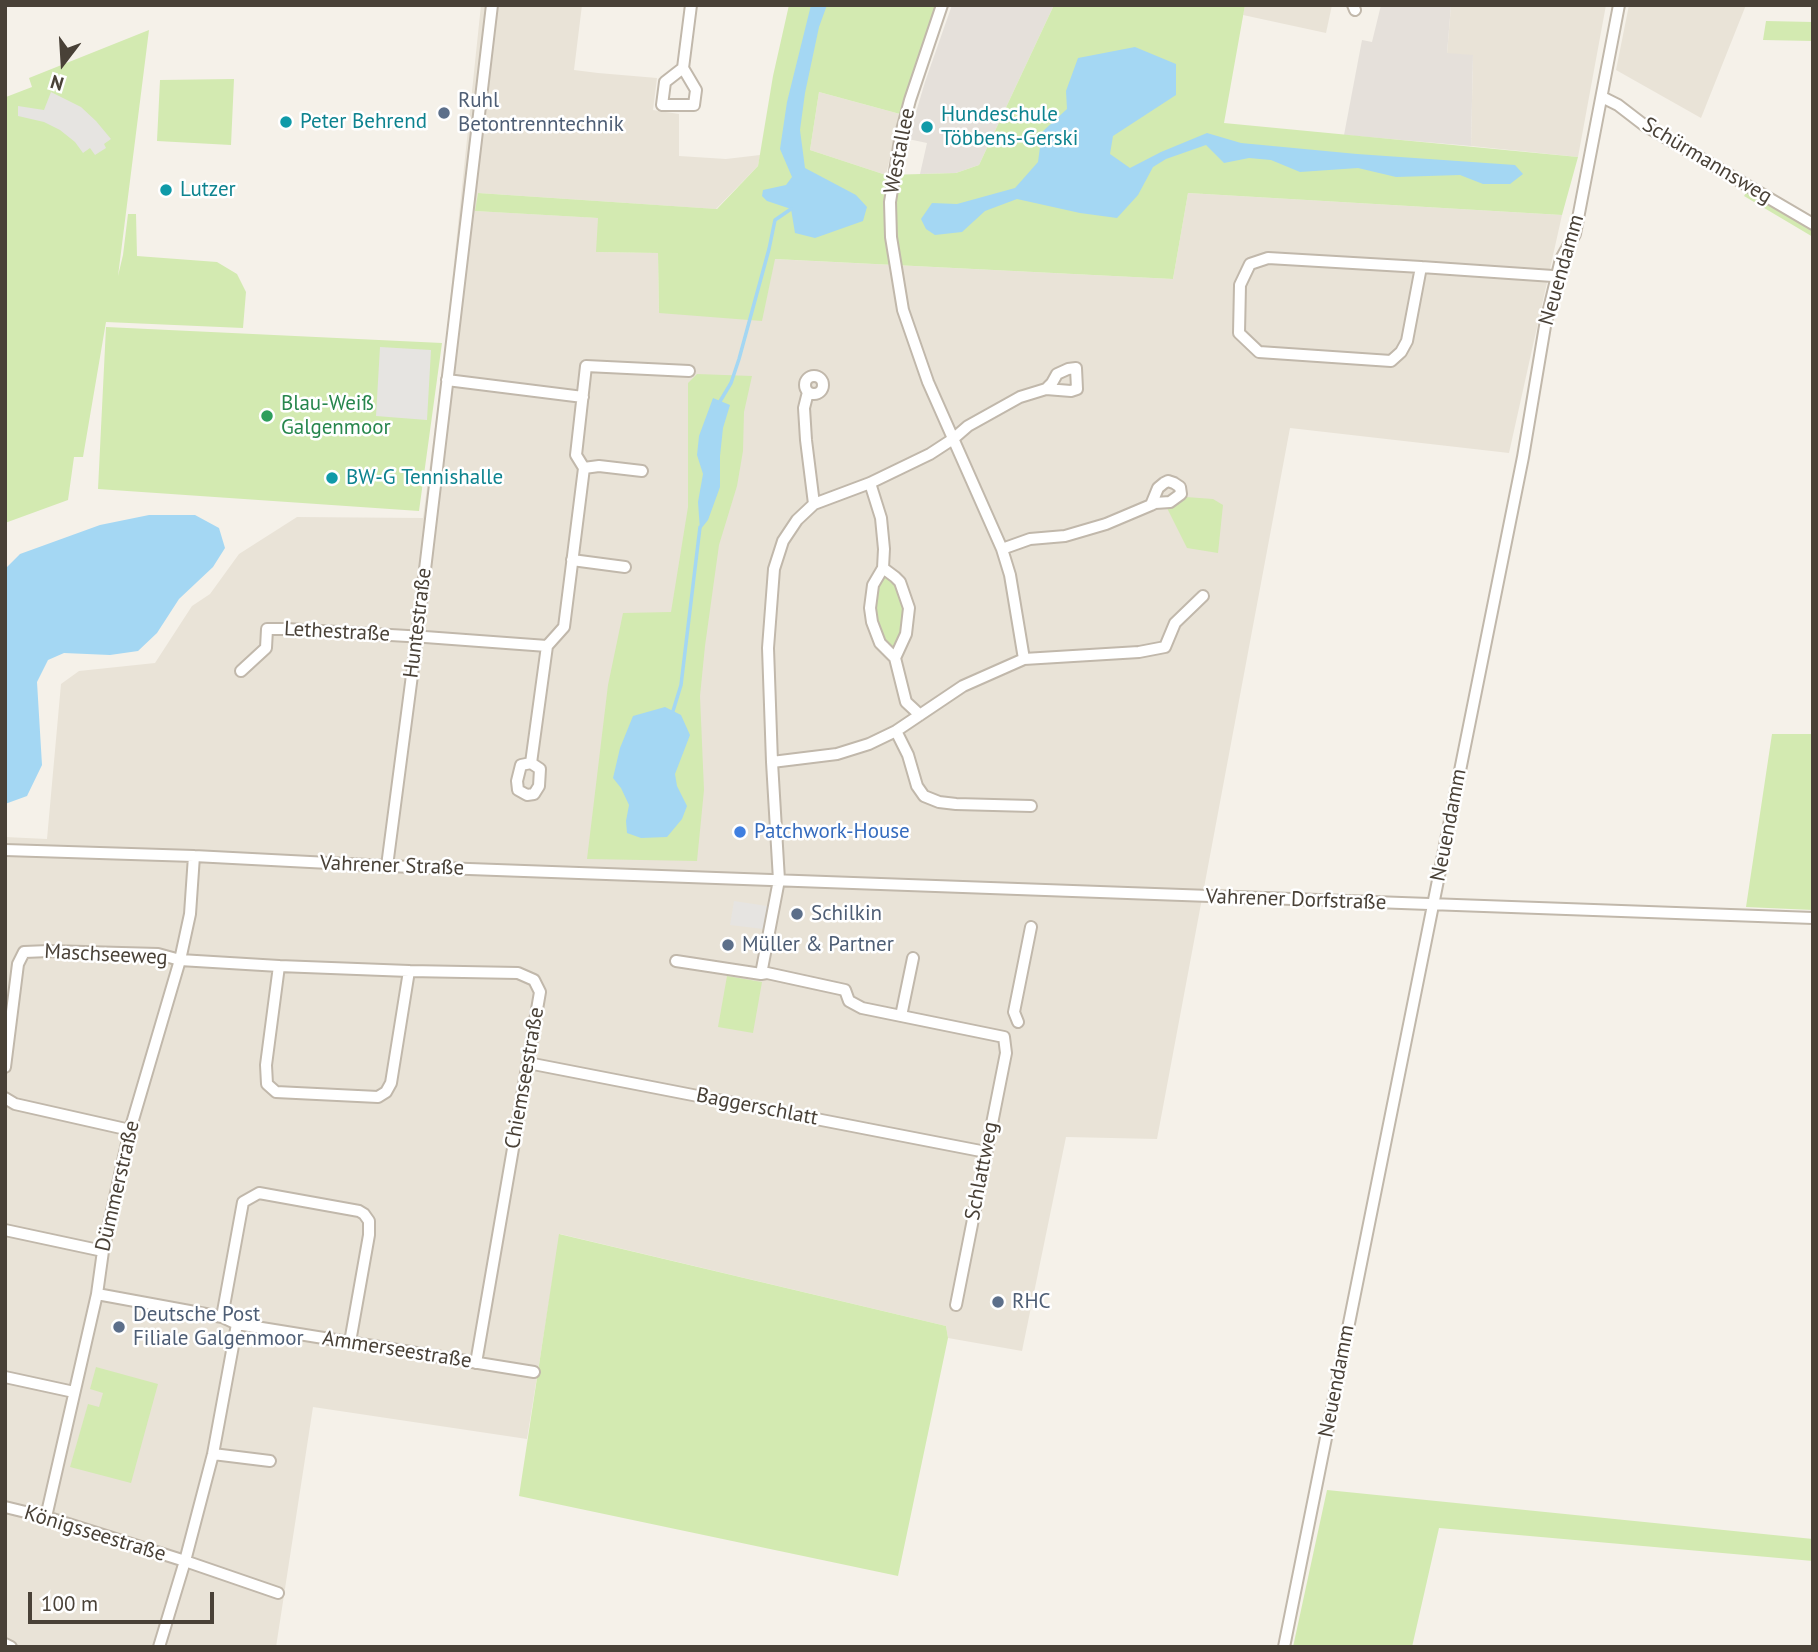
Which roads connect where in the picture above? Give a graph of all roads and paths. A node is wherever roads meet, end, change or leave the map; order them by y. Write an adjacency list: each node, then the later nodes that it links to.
1 (492, 5): 11 (street, Huntestraße)
2 (691, 5): 5 (street)
3 (942, 5): 15 (street, Westallee)
4 (1619, 5): 6 (street, Neuendamm)
5 (683, 68)
6 (1602, 97): 7 (street, Schürmannsweg); 9 (street, Neuendamm)
7 (1813, 224)
8 (1421, 267): 8 (street); 9 (street)
9 (1556, 276): 40 (street, Neuendamm)
10 (689, 371): 14 (street)
11 (447, 380): 14 (street); 26 (street, Huntestraße)
12 (1046, 389): 15 (street)
13 (808, 392): 19 (street)
14 (583, 397): 16 (street)
15 (953, 439): 18 (street); 21 (street, Westallee)
16 (584, 468): 17 (street); 22 (street)
17 (642, 471)
18 (870, 483): 19 (street); 24 (street)
19 (814, 504): 34 (street)
20 (1152, 505): 21 (street)
21 (1002, 549): 29 (street, Westallee)
22 (572, 560): 23 (street); 27 (street)
23 (625, 566)
24 (883, 568): 28 (street); 28 (street)
25 (1203, 596): 29 (street)
26 (417, 637): 27 (street); 30 (street, Lethestraße); 38 (street, Huntestraße)
27 (547, 646): 33 (street)
28 (895, 657): 31 (street)
29 (1024, 659): 31 (street)
30 (241, 671)
31 (920, 715): 32 (street)
32 (896, 731): 34 (street); 35 (street)
33 (531, 762)
34 (772, 762): 39 (street)
35 (1031, 806)
36 (5, 850): 37 (street, Vahrener Straße)
37 (194, 856): 38 (street, Vahrener Straße); 44 (street, Dümmerstraße)
38 (387, 866): 39 (street, Vahrener Straße)
39 (779, 880): 40 (street, Vahrener Dorfstraße); 48 (street)
40 (1432, 905): 41 (street, Vahrener Dorfstraße); 76 (street, Neuendamm)
41 (1813, 918)
42 (1031, 927): 50 (street)
43 (913, 958): 49 (street)
44 (180, 960): 46 (street, Chiemseestraße); 52 (street, Maschseeweg); 54 (street, Dümmerstraße)
45 (676, 961): 48 (street)
46 (279, 966): 47 (street, Chiemseestraße); 47 (street)
47 (409, 971): 51 (street, Chiemseestraße)
48 (761, 974): 49 (street)
49 (901, 1016): 55 (street, Schlattweg)
50 (1018, 1022)
51 (528, 1063): 55 (street, Baggerschlatt); 63 (street, Chiemseestraße)
52 (5, 1067)
53 (5, 1098): 54 (street)
54 (130, 1130): 57 (street, Dümmerstraße)
55 (986, 1152): 59 (street, Schlattweg)
56 (5, 1230): 57 (street)
57 (103, 1251): 58 (street, Dümmerstraße)
58 (97, 1294): 60 (street, Ammerseestraße); 66 (street, Dümmerstraße)
59 (956, 1306)
60 (222, 1317): 61 (street, Ammerseestraße); 62 (street)
61 (237, 1324): 62 (street, Ammerseestraße); 67 (street)
62 (349, 1342): 63 (street, Ammerseestraße)
63 (476, 1363): 64 (street, Ammerseestraße)
64 (534, 1372)
65 (5, 1377): 66 (street)
66 (74, 1392): 70 (street, Dümmerstraße)
67 (213, 1454): 68 (street); 71 (street)
68 (270, 1461)
69 (5, 1507): 70 (street, Königsseestraße)
70 (46, 1517): 71 (street, Königsseestraße)
71 (185, 1561): 72 (street, Königsseestraße); 75 (street)
72 (278, 1593)
73 (5, 1644): 74 (street)
74 (11, 1647)
75 (159, 1647)
76 (1284, 1647)

